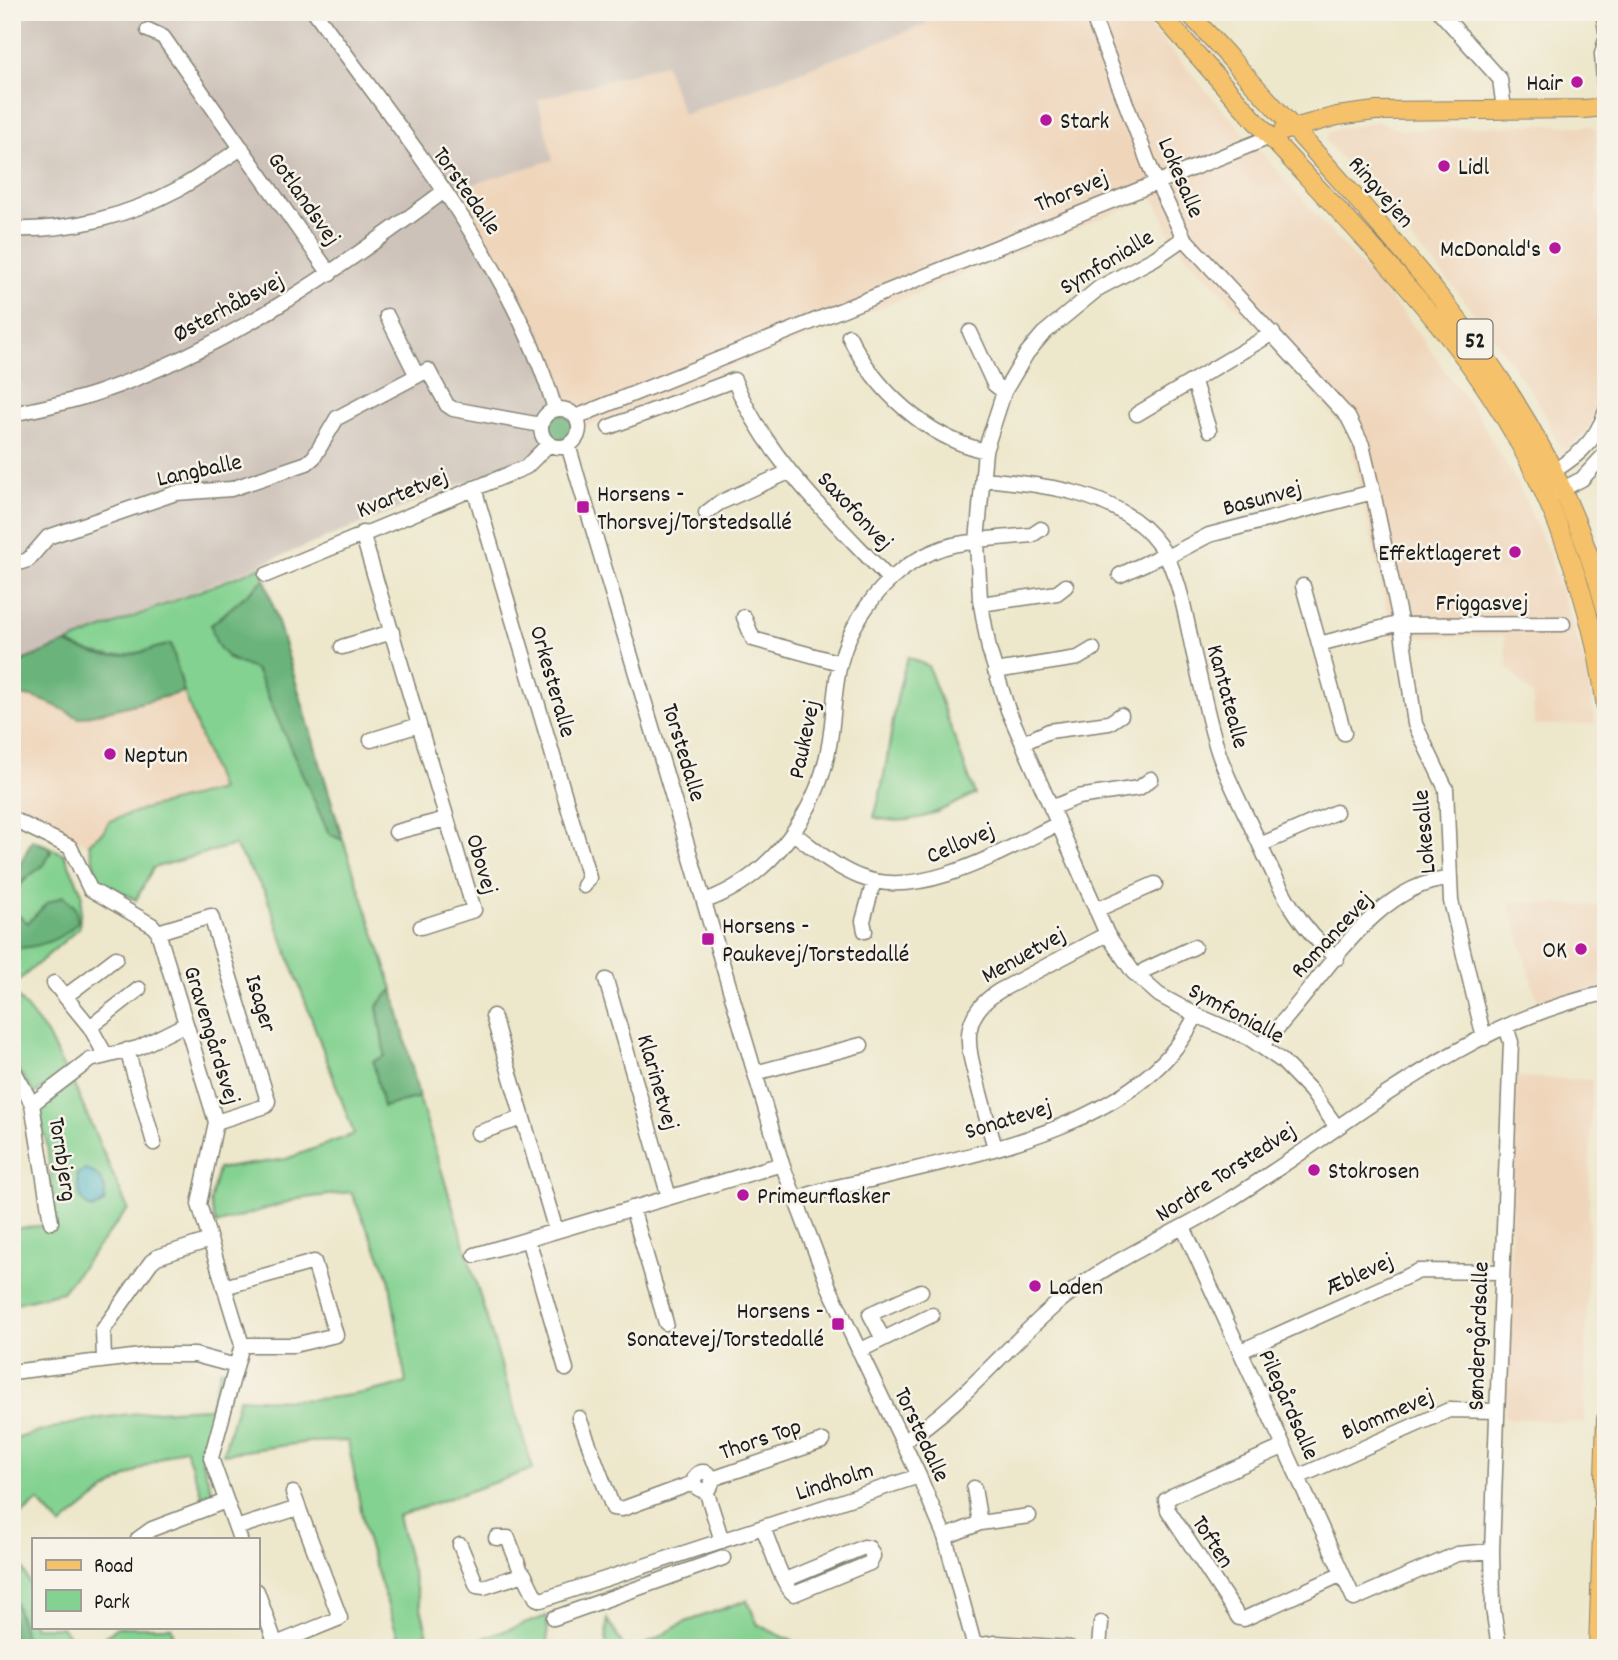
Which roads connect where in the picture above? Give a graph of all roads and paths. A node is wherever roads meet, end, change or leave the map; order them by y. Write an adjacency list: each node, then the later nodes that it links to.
1 (315, 12): 16 (street, Torstedalle)
2 (1091, 12): 15 (street, Lokesalle)
3 (1159, 12): 13 (main road, Ringvejen / 52)
4 (1188, 12): 12 (main road, Ringvejen / 52)
5 (1440, 12): 11 (street)
6 (1604, 12): 8 (street)
7 (148, 30): 14 (street, Gotlandsvej)
8 (1606, 32)
9 (1606, 38): 10 (street)
10 (1606, 107): 11 (main road, Thorsvej)
11 (1504, 109): 12 (main road, Thorsvej)
12 (1293, 128): 13 (main road, Thorsvej); 39 (main road, Ringvejen / 52)
13 (1270, 137): 15 (street, Thorsvej); 44 (main road, Ringvejen / 52)
14 (242, 148): 17 (street, Gotlandsvej); 19 (street, Gotlandsvej)
15 (1157, 182): 18 (street, Lokesalle); 31 (street, Thorsvej)
16 (443, 191): 19 (street, Østerhåbsvej); 27 (street, Torstedalle)
17 (12, 229)
18 (1184, 238): 22 (street, Lokesalle); 26 (street, Symfonialle)
19 (330, 274): 29 (street, Østerhåbsvej)
20 (387, 316): 24 (street)
21 (970, 332): 26 (street)
22 (1273, 333): 25 (street); 45 (street, Lokesalle)
23 (849, 336): 37 (street)
24 (417, 376): 32 (street); 51 (street, Langballe)
25 (1194, 382): 30 (street); 34 (street)
26 (1004, 392): 37 (street, Symfonialle)
27 (555, 409): 31 (street); 32 (street)
28 (1606, 411): 39 (street)
29 (12, 414)
30 (1137, 414)
31 (576, 417): 36 (street)
32 (541, 425): 35 (street)
33 (609, 427): 40 (street, Saxofonvej)
34 (1209, 430)
35 (549, 444): 36 (street); 42 (street, Kvartetvej)
36 (568, 445): 87 (street, Torstedalle)
37 (985, 451): 41 (street, Symfonialle)
38 (1604, 461): 43 (street)
39 (1555, 471): 43 (main road, Ringvejen / 52); 44 (street)
40 (789, 472): 46 (street, Saxofonvej); 54 (street, Saxofonvej)
41 (983, 479): 49 (street, Symfonialle); 50 (street, Kantatealle)
42 (474, 488): 48 (street, Kvartetvej); 86 (street, Orkesteralle)
43 (1563, 489): 44 (street); 58 (main road, 52)
44 (1541, 490): 68 (main road, 52)
45 (1373, 492): 50 (street, Basunvej); 61 (street, Lokesalle)
46 (706, 513)
47 (1041, 529): 49 (street)
48 (362, 533): 52 (street, Kvartetvej); 62 (street, Obovej)
49 (977, 541): 54 (street, Paukevej); 57 (street, Symfonialle)
50 (1166, 555): 53 (street); 82 (street, Kantatealle)
51 (12, 565)
52 (266, 575)
53 (1120, 575)
54 (890, 580): 66 (street, Paukevej)
55 (1066, 586): 57 (street)
56 (1303, 586): 63 (street)
57 (981, 604): 67 (street, Symfonialle)
58 (1606, 610)
59 (744, 617): 66 (street)
60 (1563, 624): 61 (street, Friggasvej)
61 (1401, 625): 63 (street); 83 (street, Lokesalle)
62 (392, 632): 64 (street); 70 (street, Obovej)
63 (1319, 643): 71 (street)
64 (342, 648)
65 (1093, 649): 67 (street)
66 (840, 663): 81 (street, Paukevej)
67 (995, 671): 73 (street, Symfonialle)
68 (1606, 708)
69 (1121, 715): 73 (street)
70 (419, 725): 72 (street); 78 (street, Obovej)
71 (1344, 733)
72 (371, 740)
73 (1023, 743): 75 (street, Symfonialle)
74 (1151, 779): 75 (street)
75 (1051, 808): 79 (street, Symfonialle)
76 (1336, 812): 82 (street)
77 (12, 819): 91 (street)
78 (446, 819): 80 (street, Obovej); 89 (street, Obovej)
79 (1058, 824): 84 (street, Cellovej); 88 (street, Symfonialle)
80 (396, 832)
81 (793, 833): 84 (street, Cellovej); 87 (street, Paukevej)
82 (1260, 845): 95 (street, Kantatealle)
83 (1450, 879): 95 (street, Romancevej); 107 (street, Lokesalle)
84 (874, 881): 90 (street)
85 (1155, 884): 88 (street)
86 (584, 886)
87 (705, 901): 113 (street, Torstedalle)
88 (1096, 910): 92 (street, Symfonialle)
89 (421, 926)
90 (865, 931)
91 (158, 932): 104 (street, Gravengårdsvej); 116 (street, Isager)
92 (1107, 934): 96 (street, Symfonialle); 120 (street, Menuetvej)
93 (1194, 947): 96 (street, Symfonialle)
94 (116, 958): 101 (street)
95 (1337, 958): 109 (street, Romancevej)
96 (1138, 977): 102 (street, Symfonialle)
97 (606, 980): 122 (street, Klarinetvej)
98 (54, 983): 101 (street)
99 (139, 989): 105 (street)
100 (1606, 993): 106 (street, Nordre Torstedvej)
101 (66, 996): 105 (street)
102 (1196, 1015): 109 (street, Symfonialle); 120 (street, Sonatevej)
103 (493, 1016): 115 (street)
104 (186, 1024): 110 (street, Tornbjerg); 116 (street, Gravengårdsvej)
105 (90, 1027): 111 (street)
106 (1506, 1027): 107 (street, Nordre Torstedvej); 131 (street, Søndergårdsalle)
107 (1484, 1038): 117 (street, Nordre Torstedvej)
108 (861, 1045): 113 (street)
109 (1261, 1045): 117 (street, Symfonialle)
110 (127, 1050): 111 (street, Tornbjerg); 119 (street)
111 (105, 1054): 114 (street, Tornbjerg)
112 (12, 1067): 114 (street, Tornbjerg)
113 (755, 1073): 121 (street, Torstedalle)
114 (32, 1104): 125 (street, Tornbjerg)
115 (522, 1118): 118 (street); 127 (street)
116 (216, 1122): 129 (street, Gravengårdsvej)
117 (1336, 1126): 126 (street, Nordre Torstedvej)
118 (478, 1133)
119 (154, 1143)
120 (995, 1147): 123 (street, Sonatevej)
121 (782, 1164): 122 (street); 123 (street, Torstedalle)
122 (669, 1197): 124 (street)
123 (795, 1200): 138 (street, Torstedalle)
124 (632, 1208): 127 (street); 135 (street)
125 (51, 1222)
126 (1183, 1227): 139 (street, Pilegårdsalle); 148 (street, Nordre Torstedvej)
127 (556, 1231): 128 (street)
128 (528, 1239): 130 (street); 142 (street)
129 (210, 1240): 132 (street, Gravengårdsvej); 140 (street)
130 (475, 1255)
131 (1502, 1272): 139 (street, Æblevej); 144 (street, Søndergårdsalle)
132 (224, 1287): 137 (street, Gravengårdsvej); 137 (street)
133 (921, 1291): 136 (street)
134 (932, 1315): 136 (street)
135 (666, 1323)
136 (883, 1339): 138 (street)
137 (242, 1345): 141 (street)
138 (859, 1351): 148 (street, Torstedalle)
139 (1241, 1351): 149 (street, Pilegårdsalle)
140 (104, 1360): 141 (street); 143 (street)
141 (236, 1366): 155 (street)
142 (566, 1369)
143 (12, 1372)
144 (1497, 1411): 151 (street, Blommevej); 167 (street, Søndergårdsalle)
145 (579, 1418): 152 (street, Thors Top)
146 (1606, 1419): 187 (main road)
147 (824, 1441): 152 (street, Thors Top)
148 (903, 1442): 150 (street, Torstedalle)
149 (1283, 1447): 151 (street, Pilegårdsalle); 173 (street, Toften)
150 (919, 1476): 159 (street, Lindholm); 161 (street, Torstedalle)
151 (1298, 1477): 173 (street, Pilegårdsalle)
152 (704, 1484): 164 (street, Thors Top)
153 (974, 1488): 158 (street, Torstedalle)
154 (293, 1493): 156 (street)
155 (226, 1501): 160 (street); 162 (street)
156 (298, 1508): 160 (street); 182 (street)
157 (1029, 1517): 158 (street)
158 (980, 1523): 161 (street)
159 (763, 1528): 164 (street, Lindholm); 174 (street)
160 (238, 1534)
161 (944, 1537): 183 (street, Torstedalle)
162 (139, 1538)
163 (496, 1538): 171 (street, Lindholm)
164 (722, 1541): 166 (street, Lindholm)
165 (460, 1545): 171 (street)
166 (692, 1551): 170 (street); 172 (street, Lindholm)
167 (1492, 1551): 173 (street, Pilegårdsalle); 186 (street, Søndergårdsalle)
168 (723, 1558): 170 (street)
169 (819, 1566): 174 (street); 175 (street); 175 (street)
170 (698, 1567): 177 (street)
171 (522, 1574): 176 (street, Lindholm)
172 (619, 1574): 176 (street, Lindholm); 177 (street)
173 (1342, 1574)
174 (785, 1580): 175 (street)
175 (825, 1582)
176 (577, 1588): 179 (street)
177 (625, 1592): 179 (street)
178 (259, 1596): 182 (street)
179 (583, 1607): 180 (street)
180 (554, 1618)
181 (1101, 1623): 185 (street)
182 (277, 1646)
183 (974, 1647): 184 (street, Torstedalle)
184 (1070, 1648)
185 (1099, 1648)
186 (1499, 1648)
187 (1598, 1648)

